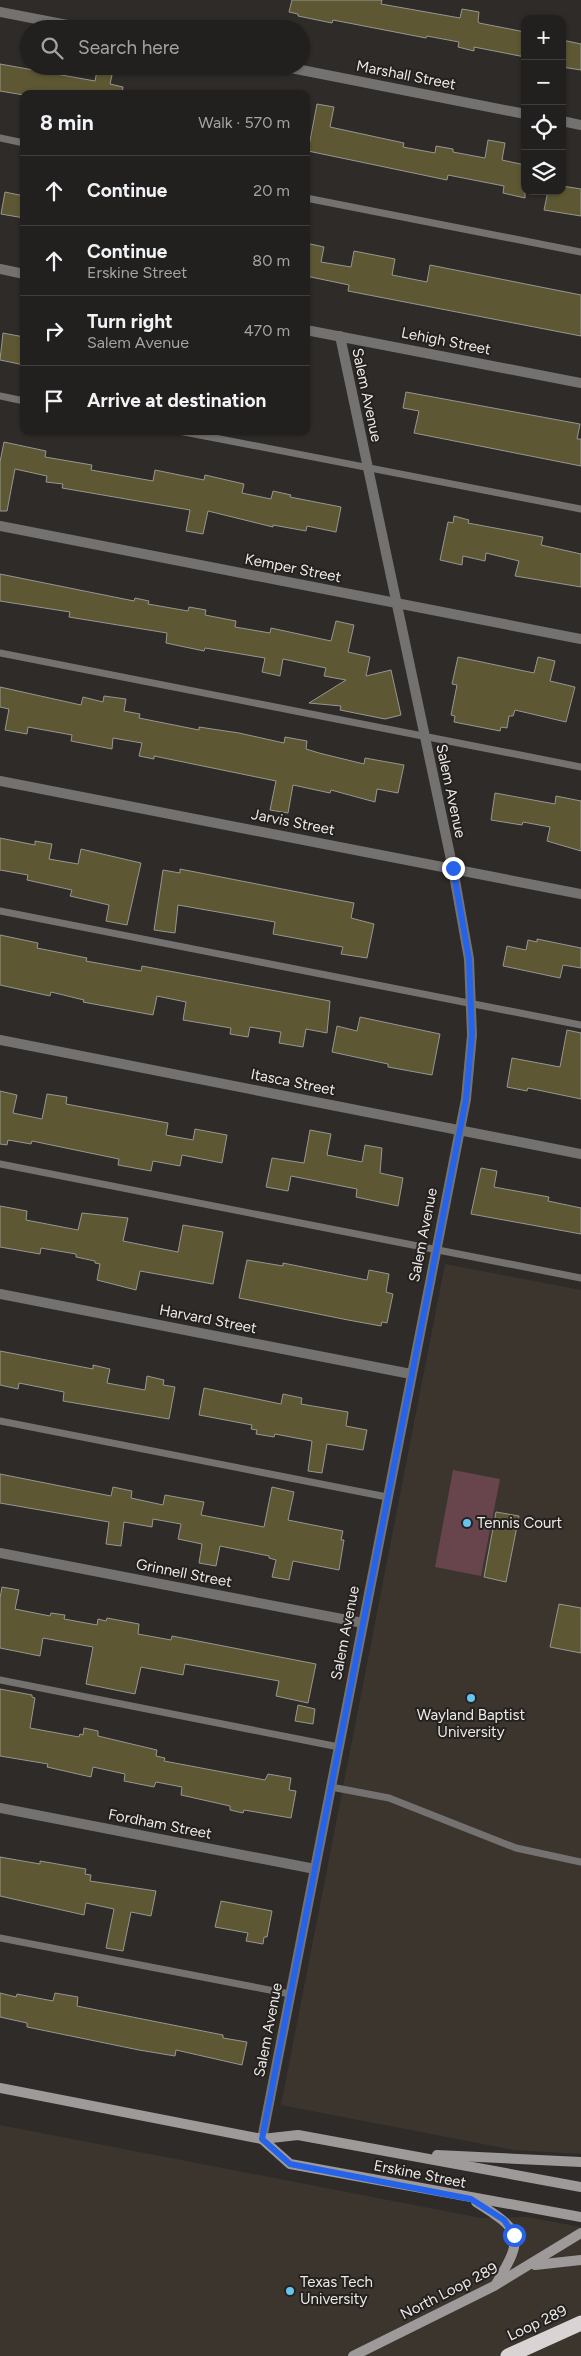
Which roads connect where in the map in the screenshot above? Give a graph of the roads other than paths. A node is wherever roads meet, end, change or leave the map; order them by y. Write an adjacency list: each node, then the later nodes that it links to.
1 (0, 12): 2 (street)
2 (41, 20)
3 (310, 72): 4 (street, Marshall Street)
4 (521, 113)
5 (566, 122): 6 (street)
6 (581, 125)
7 (0, 138): 8 (lane)
8 (20, 142)
9 (310, 199): 10 (lane)
10 (581, 252)
11 (0, 269): 12 (street)
12 (20, 273)
13 (310, 331): 14 (street, Lehigh Street)
14 (340, 336): 15 (street, Lehigh Street); 19 (street, Salem Avenue)
15 (581, 383)
16 (0, 396): 17 (lane)
17 (20, 400)
18 (199, 435): 19 (lane)
19 (367, 468): 20 (lane); 22 (street, Salem Avenue)
20 (581, 509)
21 (0, 526): 22 (street, Kemper Street)
22 (395, 603): 23 (street, Kemper Street); 25 (street, Salem Avenue)
23 (581, 639)
24 (0, 653): 25 (lane)
25 (424, 736): 26 (lane); 28 (street, Salem Avenue)
26 (581, 767)
27 (0, 781): 28 (street, Jarvis Street)
28 (453, 868): 29 (street, Jarvis Street); 31 (street, Salem Avenue)
29 (581, 894)
30 (0, 910): 31 (lane)
31 (471, 1004): 32 (lane); 34 (street, Salem Avenue)
32 (581, 1025)
33 (0, 1040): 34 (street, Itasca Street)
34 (459, 1130): 35 (street, Itasca Street); 37 (street, Salem Avenue)
35 (581, 1154)
36 (0, 1164): 37 (lane)
37 (436, 1249): 38 (lane); 40 (street, Salem Avenue)
38 (581, 1278)
39 (0, 1294): 40 (street, Harvard Street)
40 (411, 1374): 42 (street, Salem Avenue)
41 (0, 1421): 42 (lane)
42 (387, 1497): 44 (street, Salem Avenue)
43 (0, 1552): 44 (street, Grinnell Street)
44 (362, 1623): 46 (street, Salem Avenue)
45 (0, 1680): 46 (lane)
46 (339, 1747): 47 (street, Salem Avenue)
47 (331, 1787): 49 (lane); 50 (street, Salem Avenue)
48 (0, 1808): 50 (street, Fordham Street)
49 (581, 1862)
50 (315, 1869): 52 (street, Salem Avenue)
51 (0, 1938): 52 (lane)
52 (290, 1994): 54 (street, Salem Avenue)
53 (0, 2088): 54 (main road, Erskine Street)
54 (262, 2139): 55 (main road, Erskine Street); 58 (main road, Erskine Street)
55 (396, 2153): 56 (main road); 57 (main road, Erskine Street)
56 (581, 2162)
57 (581, 2187)
58 (471, 2199): 59 (main road, Erskine Street); 63 (main road)
59 (581, 2217)
60 (581, 2233): 62 (main road, North Loop 289)
61 (581, 2260): 62 (main road)
62 (529, 2266): 63 (main road, North Loop 289)
63 (494, 2286): 65 (main road, North Loop 289)
64 (581, 2323): 66 (highway, Loop 289)
65 (353, 2356)
66 (508, 2356)

